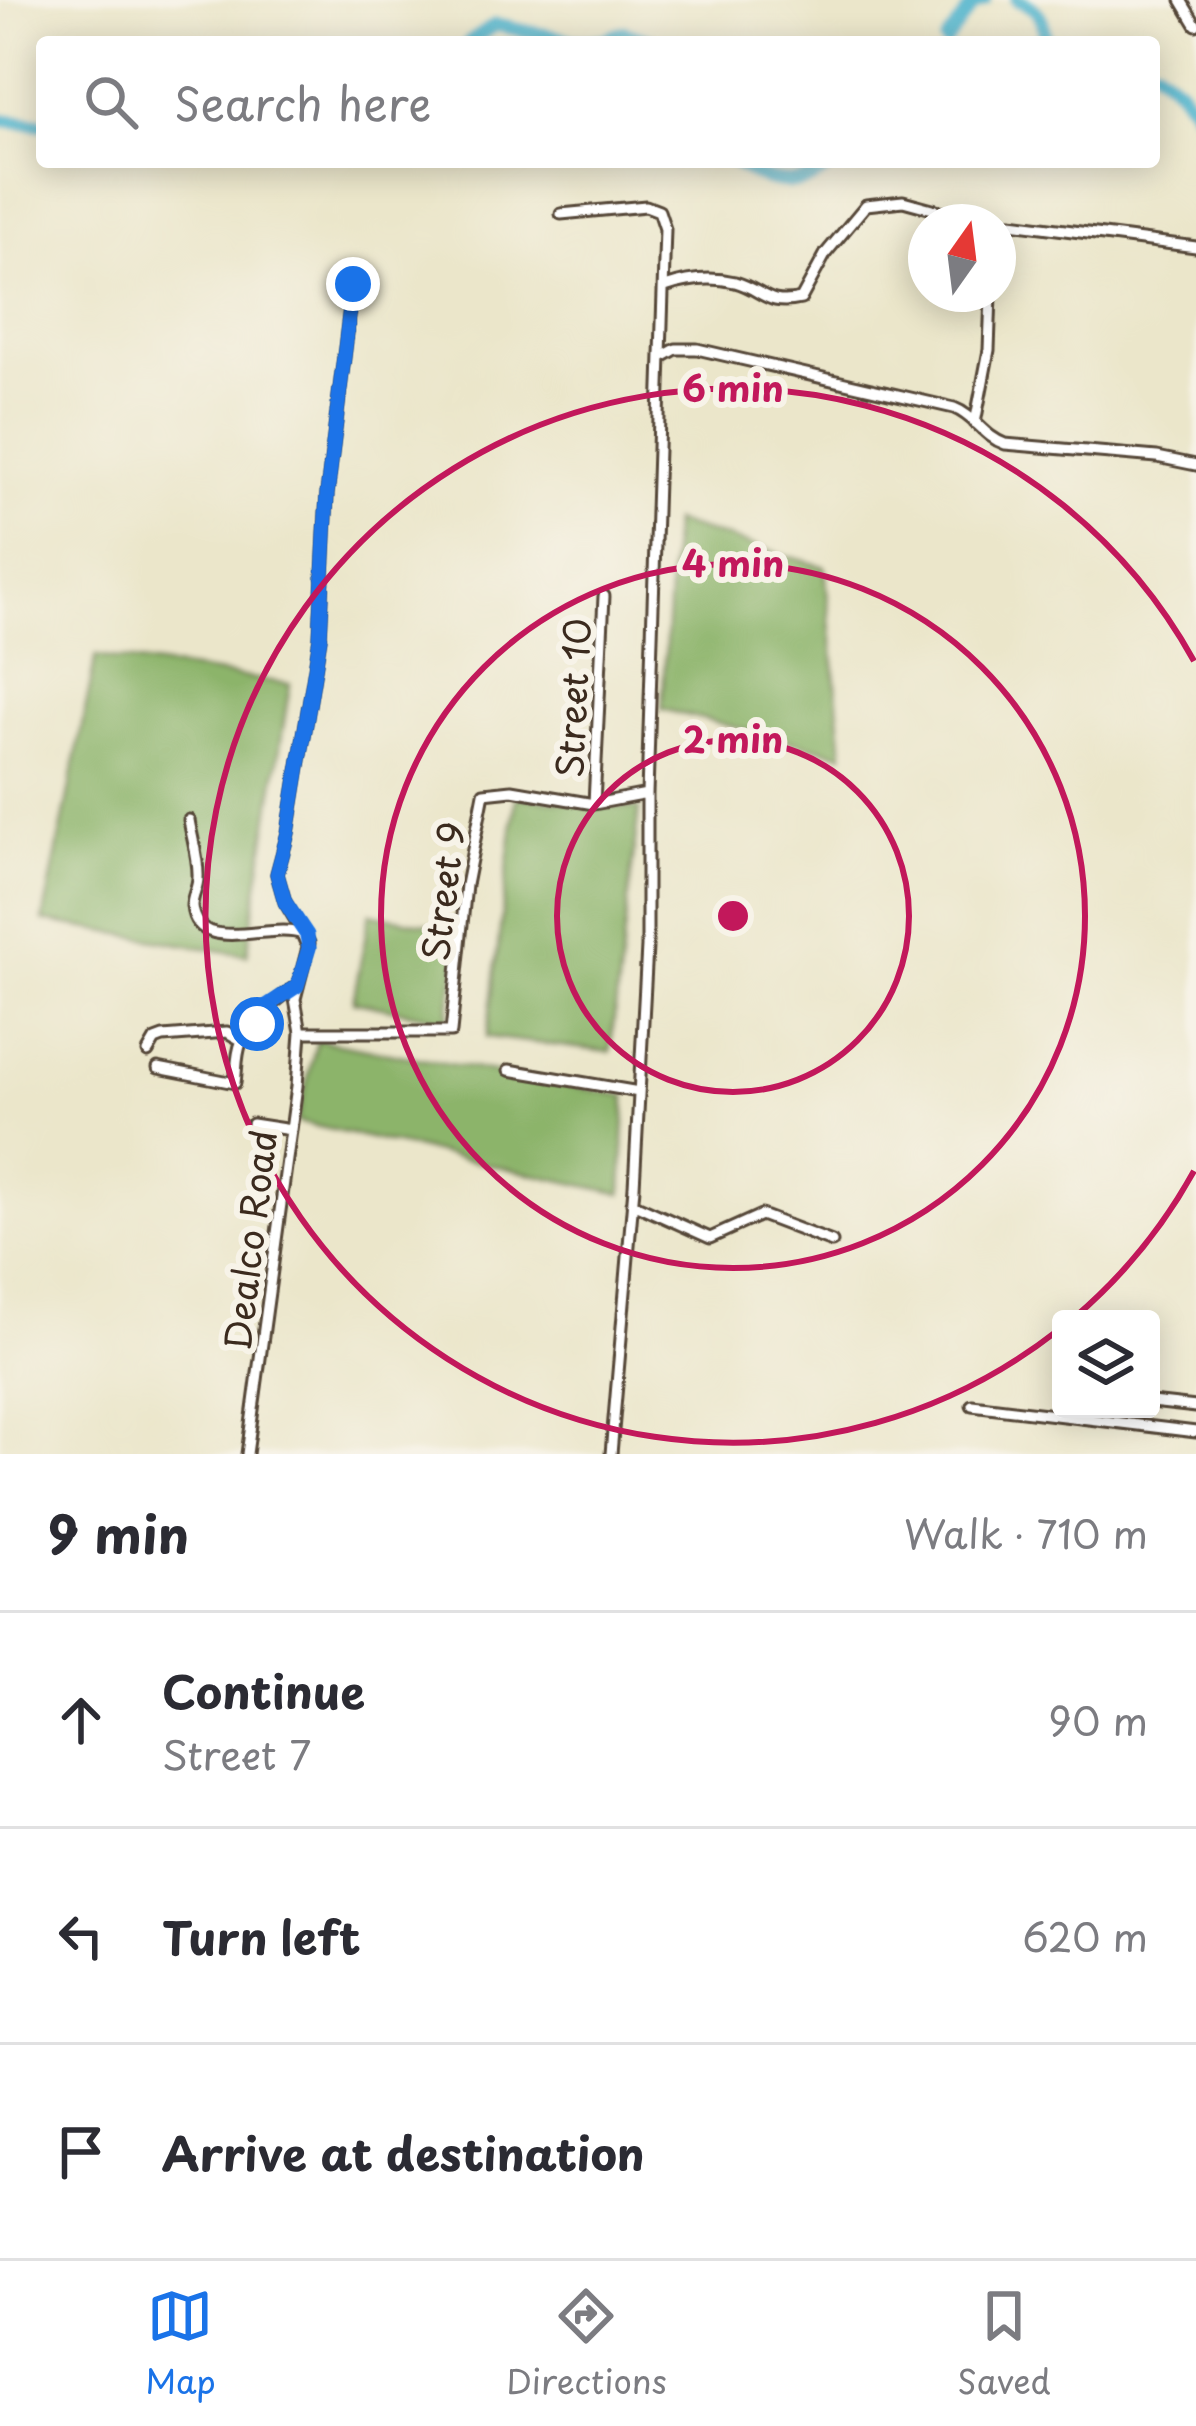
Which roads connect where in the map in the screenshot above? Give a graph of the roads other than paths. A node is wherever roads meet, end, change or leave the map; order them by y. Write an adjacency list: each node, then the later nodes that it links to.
1 (1181, 0): 2 (street)
2 (1196, 24)
3 (914, 204): 8 (street)
4 (561, 214): 8 (street)
5 (1016, 224): 6 (street)
6 (1196, 247)
7 (353, 284): 17 (street)
8 (665, 287): 10 (street)
9 (990, 312): 11 (street)
10 (662, 357): 11 (street); 14 (street)
11 (975, 423): 12 (street)
12 (1196, 465)
13 (604, 596): 15 (street, Street 10)
14 (647, 794): 15 (street); 24 (street)
15 (594, 803): 19 (street, Street 9)
16 (189, 820): 17 (street)
17 (309, 948): 18 (street)
18 (297, 986): 19 (street, Dealco Road); 20 (street)
19 (301, 1032): 26 (street, Dealco Road)
20 (241, 1040): 21 (street); 22 (street)
21 (148, 1052)
22 (158, 1068)
23 (509, 1070): 24 (street)
24 (639, 1091): 27 (street)
25 (252, 1124): 26 (street)
26 (291, 1130): 33 (street, Dealco Road)
27 (632, 1203): 28 (street); 34 (street)
28 (832, 1242)
29 (1160, 1403): 31 (street)
30 (972, 1405): 32 (street)
31 (1196, 1407)
32 (1196, 1432)
33 (248, 1454)
34 (611, 1454)

